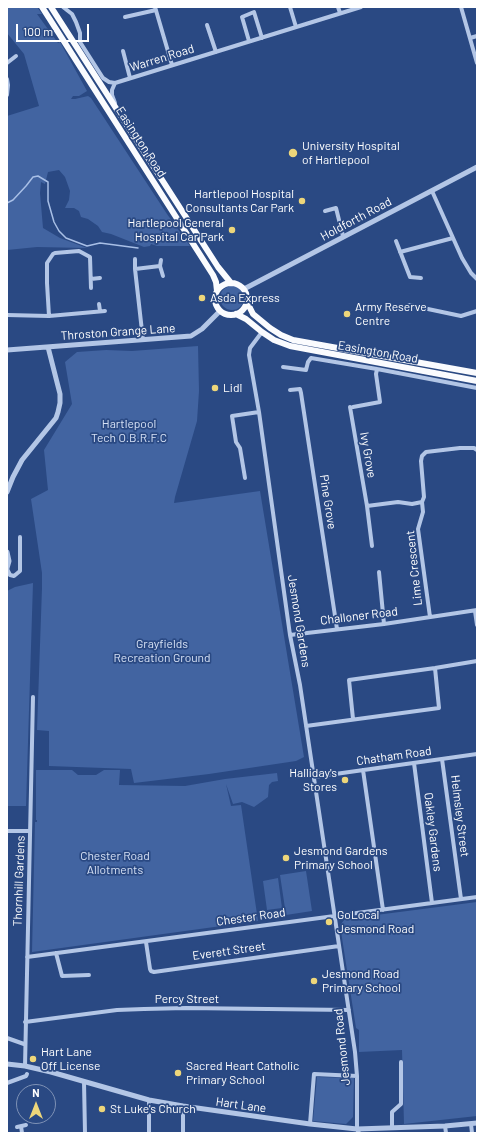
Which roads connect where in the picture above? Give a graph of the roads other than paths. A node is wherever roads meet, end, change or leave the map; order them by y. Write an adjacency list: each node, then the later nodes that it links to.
1 (42, 7): 47 (highway, Easington Road)
2 (51, 7): 27 (highway, Easington Road)
3 (63, 7): 25 (street)
4 (290, 7): 12 (street)
5 (338, 7): 9 (street)
6 (361, 7): 9 (street, Warren Road)
7 (461, 7): 15 (street)
8 (155, 9): 10 (street); 22 (street)
9 (340, 14): 12 (street, Warren Road)
10 (125, 17)
11 (207, 25): 18 (street)
12 (296, 27): 14 (street, Warren Road)
13 (477, 36): 15 (street)
14 (262, 38): 16 (street, Warren Road); 16 (street)
15 (470, 38): 21 (street)
16 (249, 41): 18 (street, Warren Road)
17 (123, 51): 23 (street)
18 (216, 52): 22 (street, Warren Road)
19 (16, 56): 20 (street)
20 (7, 63)
21 (477, 64)
22 (172, 65): 23 (street, Warren Road)
23 (130, 78): 25 (street, Warren Road)
24 (7, 79): 26 (street)
25 (115, 83): 27 (street)
26 (7, 95)
27 (118, 112): 44 (highway, Easington Road)
28 (477, 167): 29 (street, Holdforth Road)
29 (432, 191): 31 (street, Holdforth Road); 32 (street)
30 (325, 211): 31 (street)
31 (344, 236): 46 (street, Holdforth Road)
32 (452, 238): 34 (street); 43 (street)
33 (396, 241): 34 (street)
34 (400, 252): 41 (street)
35 (135, 259): 38 (street)
36 (161, 260): 37 (street)
37 (160, 266): 38 (street); 39 (street)
38 (135, 269): 57 (street)
39 (163, 276)
40 (100, 278): 42 (street)
41 (421, 278)
42 (91, 279): 45 (street); 55 (street)
43 (477, 279)
44 (231, 283): 46 (highway, Easington Road); 47 (highway)
45 (91, 288)
46 (244, 289): 48 (highway, Easington Road)
47 (217, 291): 51 (highway, Easington Road)
48 (247, 302): 53 (highway); 58 (highway, Easington Road)
49 (99, 304): 55 (street)
50 (409, 305): 52 (street)
51 (220, 311): 53 (highway, Easington Road); 57 (street, Throston Grange Lane)
52 (477, 311)
53 (236, 314): 56 (highway, Easington Road)
54 (7, 315): 55 (street)
55 (49, 316)
56 (262, 332): 61 (highway, Easington Road); 71 (street, Jesmond Gardens)
57 (143, 340): 59 (street, Throston Grange Lane)
58 (316, 343): 61 (street); 62 (highway, Easington Road)
59 (48, 347): 60 (street, Throston Grange Lane); 74 (street)
60 (7, 350)
61 (315, 351): 63 (street); 64 (highway, Easington Road)
62 (366, 352): 64 (highway); 67 (highway, Easington Road)
63 (316, 359): 65 (street); 66 (street, Easington Road)
64 (364, 361): 68 (highway, Easington Road)
65 (283, 367)
66 (377, 369): 69 (street, Easington Road); 76 (street, Ivy Grove)
67 (477, 373)
68 (477, 380)
69 (477, 388)
70 (290, 390): 86 (street, Pine Grove)
71 (258, 412): 73 (street); 87 (street, Jesmond Gardens)
72 (477, 450): 75 (street, Lime Crescent)
73 (244, 478)
74 (7, 492)
75 (422, 502): 76 (street); 83 (street, Lime Crescent)
76 (367, 506): 78 (street, Ivy Grove)
77 (20, 537): 80 (street)
78 (372, 546)
79 (7, 552): 80 (street)
80 (7, 568)
81 (379, 572): 84 (street)
82 (476, 611): 83 (street, Challoner Road); 85 (street)
83 (430, 617): 84 (street, Challoner Road)
84 (384, 624): 86 (street, Challoner Road)
85 (477, 625)
86 (337, 629): 87 (street, Challoner Road)
87 (290, 635): 92 (street, Jesmond Gardens)
88 (477, 661): 89 (street)
89 (435, 668): 91 (street); 91 (street)
90 (33, 697): 99 (street, Thornhill Gardens)
91 (353, 719): 92 (street)
92 (306, 726): 97 (street, Jesmond Gardens)
93 (477, 754): 94 (street, Chatham Road)
94 (442, 759): 95 (street, Chatham Road); 101 (street, Helmsley Street)
95 (414, 763): 96 (street, Chatham Road); 102 (street, Oakley Gardens)
96 (363, 770): 97 (street, Chatham Road); 103 (street)
97 (314, 777): 104 (street, Jesmond Gardens)
98 (7, 831): 99 (street)
99 (30, 831): 108 (street, Thornhill Gardens)
100 (477, 897): 101 (street, Chester Road)
101 (461, 899): 102 (street, Chester Road)
102 (432, 903): 103 (street, Chester Road)
103 (383, 910): 104 (street, Chester Road)
104 (334, 916): 105 (street, Chester Road); 106 (street, Jesmond Road)
105 (146, 942): 106 (street, Everett Street); 107 (street, Chester Road)
106 (339, 946): 110 (street, Jesmond Road)
107 (56, 953): 108 (street, Chester Road); 109 (street)
108 (27, 957): 111 (street, Thornhill Gardens)
109 (88, 975)
110 (349, 1010): 111 (street, Percy Street); 118 (street, Jesmond Road)
111 (25, 1022): 113 (street, Thornhill Gardens)
112 (7, 1038): 113 (street)
113 (24, 1044): 116 (street, Thornhill Gardens)
114 (401, 1062): 127 (street)
115 (7, 1064): 116 (street, Hart Lane)
116 (25, 1066): 119 (street, Hart Lane)
117 (27, 1074): 120 (street)
118 (357, 1076): 123 (street); 128 (street, Jesmond Road)
119 (84, 1082): 121 (street, Hart Lane); 130 (street)
120 (7, 1083)
121 (149, 1100): 122 (street, Hart Lane); 131 (street)
122 (183, 1106): 123 (street, Hart Lane); 132 (street)
123 (310, 1124): 128 (street, Hart Lane)
124 (474, 1124): 126 (street, Hart Lane); 134 (street)
125 (21, 1126): 129 (street)
126 (445, 1126): 127 (street, Hart Lane); 133 (street)
127 (392, 1128): 128 (street, Hart Lane)
128 (358, 1131)
129 (22, 1133)
130 (85, 1133)
131 (149, 1133)
132 (183, 1133)
133 (446, 1133)
134 (472, 1133)

